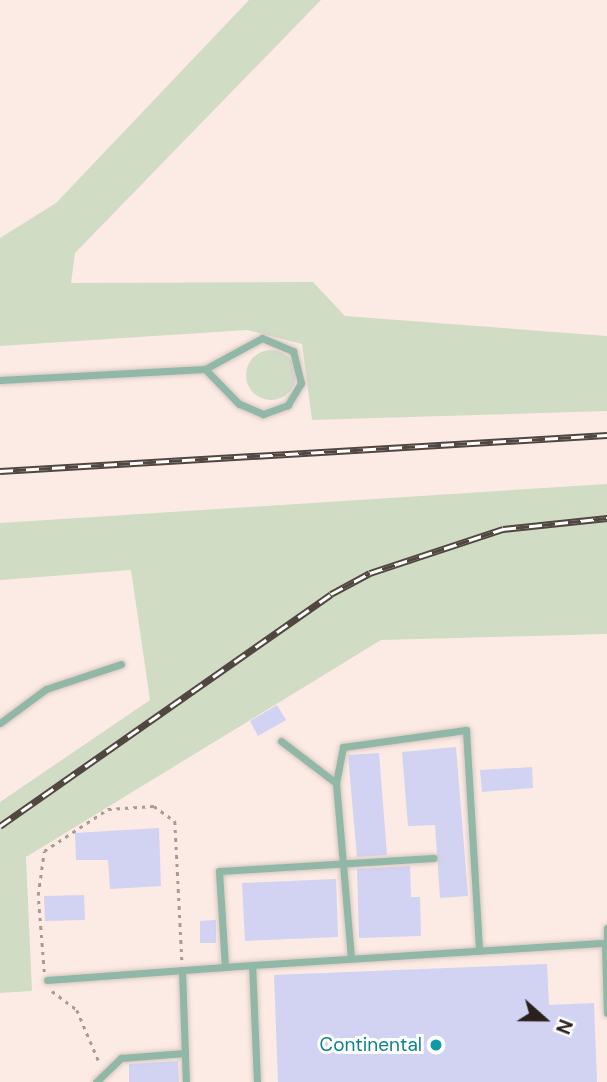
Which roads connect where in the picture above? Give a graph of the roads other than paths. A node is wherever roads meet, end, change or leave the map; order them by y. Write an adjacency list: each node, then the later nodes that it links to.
1 (205, 369): 1 (lane); 2 (lane)
2 (0, 380)
3 (121, 664): 4 (lane)
4 (0, 723)
5 (281, 741): 6 (lane)
6 (336, 783): 8 (lane); 11 (lane)
7 (434, 858): 8 (lane)
8 (343, 862): 12 (lane); 14 (lane)
9 (607, 928): 10 (lane)
10 (606, 942): 11 (lane); 17 (lane)
11 (479, 951): 12 (lane)
12 (351, 958): 13 (lane)
13 (252, 965): 14 (lane); 21 (lane)
14 (225, 967): 15 (lane)
15 (182, 970): 16 (lane); 18 (lane)
16 (47, 980)
17 (607, 1013)
18 (185, 1053): 19 (lane); 20 (lane)
19 (96, 1082)
20 (186, 1082)
21 (257, 1082)

